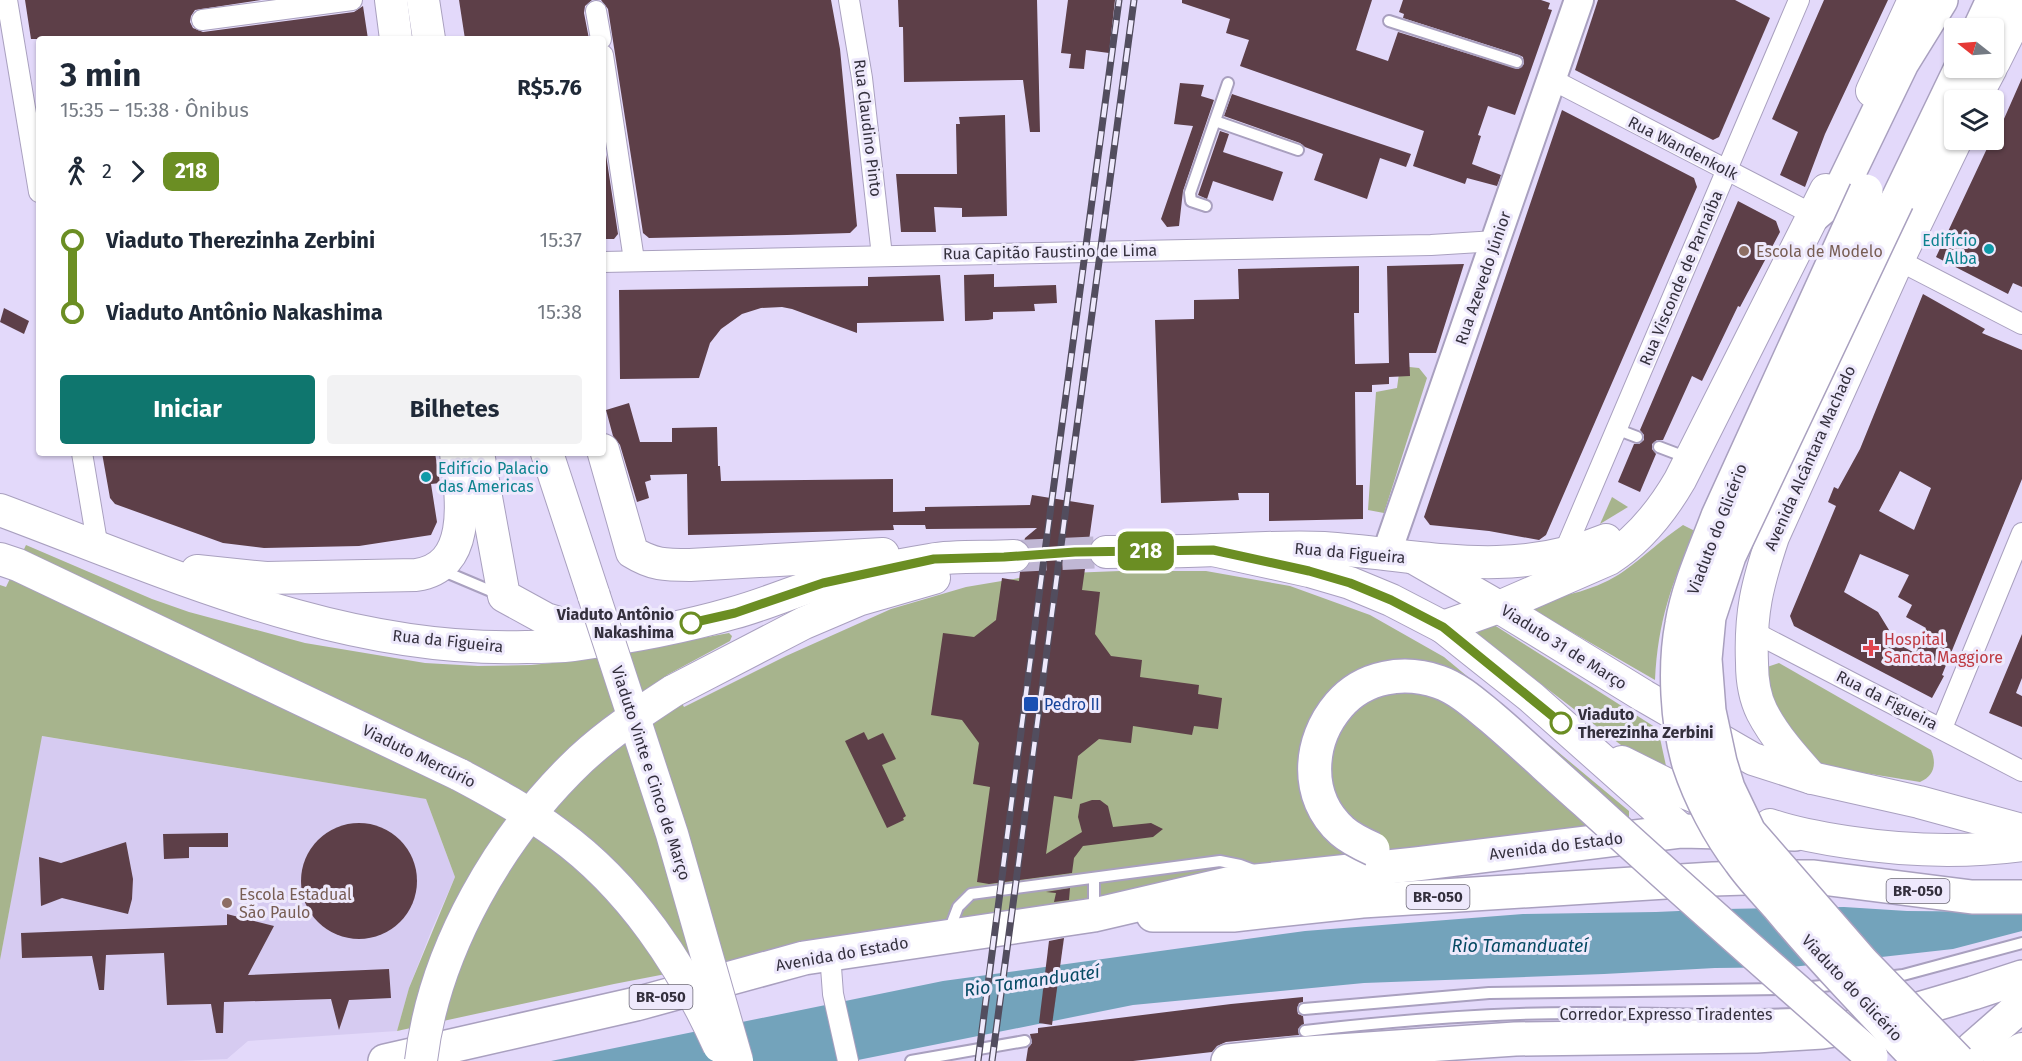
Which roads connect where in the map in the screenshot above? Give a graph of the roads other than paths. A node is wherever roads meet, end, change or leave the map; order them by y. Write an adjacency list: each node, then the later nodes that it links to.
1 (7, 0): 30 (street)
2 (352, 0): 15 (street)
3 (391, 0): 17 (main road)
4 (423, 0): 18 (main road)
5 (849, 0): 34 (street, Rua Claudino Pinto)
6 (1579, 0): 24 (street, Rua Azevedo Júnior)
7 (1799, 0): 29 (street, Rua Visconde de Parnaíba)
8 (1914, 0): 32 (main road)
9 (1941, 0): 32 (highway)
10 (1946, 0): 101 (highway, Viaduto do Glicério, bridge)
11 (1993, 0): 14 (highway)
12 (2022, 6): 20 (main road)
13 (596, 11): 19 (street)
14 (1985, 18)
15 (202, 20)
16 (1389, 21): 21 (lane)
17 (396, 36)
18 (429, 36)
19 (600, 36)
20 (2004, 42)
21 (1517, 63)
22 (606, 75): 35 (street)
23 (1956, 78): 102 (highway, Viaduto do Glicério, bridge)
24 (1551, 79): 29 (street, Rua Wandenkolk); 33 (street, Rua Azevedo Júnior)
25 (1228, 83): 26 (lane)
26 (1215, 122): 27 (lane); 31 (lane)
27 (1298, 150)
28 (1951, 150): 36 (main road, Avenida Alcântara Machado)
29 (1727, 171): 32 (street, Rua Wandenkolk); 39 (street, Rua Visconde de Parnaíba)
30 (36, 174)
31 (1206, 206)
32 (1814, 215): 47 (main road)
33 (1496, 241): 34 (street, Rua Capitão Faustino de Lima); 57 (street, Rua Azevedo Júnior)
34 (882, 256): 35 (street, Rua Capitão Faustino de Lima)
35 (634, 260): 37 (street, Rua Capitão Faustino de Lima)
36 (1898, 260): 38 (street); 65 (main road, Avenida Alcântara Machado)
37 (606, 262)
38 (2022, 324)
39 (1617, 429): 40 (lane); 56 (street, Rua Visconde de Parnaíba)
40 (1637, 437)
41 (1659, 447): 47 (lane)
42 (83, 456): 53 (street)
43 (456, 456): 51 (main road)
44 (479, 456): 52 (main road)
45 (548, 456): 96 (main road, Viaduto Vinte e Cinco de Março, bridge)
46 (605, 456): 59 (main road)
47 (1691, 459): 49 (main road)
48 (0, 510): 53 (main road, Rua da Figueira)
49 (1653, 518): 56 (main road, Rua da Figueira); 63 (main road)
50 (2022, 533): 67 (street)
51 (458, 538): 52 (main road); 60 (main road)
52 (494, 544): 62 (main road)
53 (98, 548): 61 (main road, Rua da Figueira)
54 (1213, 550): 55 (main road, Rua da Figueira); 57 (main road, Rua da Figueira); 64 (main road, Rua da Figueira)
55 (1106, 552)
56 (1563, 555): 57 (main road, Rua da Figueira)
57 (1400, 556): 63 (main road, Viaduto 31 de Março)
58 (6, 558): 95 (main road, Viaduto Mercúrio, bridge)
59 (934, 559): 66 (main road, Rua da Figueira); 94 (main road, Rua da Figueira, bridge)
60 (439, 569): 61 (main road); 62 (lane)
61 (160, 570): 66 (main road, Rua da Figueira)
62 (504, 596): 66 (main road)
63 (1499, 607): 64 (main road); 70 (main road, Viaduto 31 de Março)
64 (1443, 627): 68 (main road, Rua da Figueira)
65 (1750, 630): 67 (street, Rua da Figueira); 70 (main road, Avenida Alcântara Machado)
66 (639, 633)
67 (1942, 728): 69 (street, Rua da Figueira)
68 (1579, 738): 72 (main road, Rua da Figueira); 73 (main road, Rua da Figueira)
69 (2022, 771)
70 (1823, 781): 71 (main road, Viaduto 31 de Março)
71 (2022, 830)
72 (1682, 831): 73 (highway, Avenida do Estado); 75 (highway, Avenida do Estado); 76 (highway, Rua da Figueira)
73 (1795, 834): 74 (main road, Avenida do Estado)
74 (2022, 845)
75 (1416, 864): 78 (highway, Avenida do Estado); 100 (highway, bridge)
76 (1814, 877): 79 (highway, Avenida do Estado / BR-050); 80 (highway, Avenida do Estado / BR-050)
77 (1094, 878): 78 (lane); 80 (lane); 81 (lane)
78 (1276, 879): 80 (highway, Avenida do Estado)
79 (2022, 897)
80 (1094, 915): 81 (highway, Avenida do Estado / BR-050)
81 (947, 937): 83 (highway, Avenida do Estado / BR-050)
82 (2022, 943): 87 (lane, Corredor Expresso Tiradentes)
83 (830, 954): 93 (highway, Avenida do Estado / BR-050); 97 (street)
84 (2022, 976): 99 (highway)
85 (1906, 997): 88 (lane)
86 (2022, 1005): 102 (highway)
87 (1304, 1009)
88 (1860, 1009)
89 (1839, 1011): 90 (lane, Corredor Expresso Tiradentes)
90 (1305, 1031)
91 (1025, 1041): 98 (lane)
92 (2022, 1049): 103 (main road)
93 (385, 1061)
94 (421, 1061)
95 (726, 1061)
96 (737, 1061)
97 (849, 1061)
98 (911, 1061)
99 (1228, 1061)
100 (1877, 1061)
101 (1920, 1061)
102 (1960, 1061)
103 (2000, 1061)

